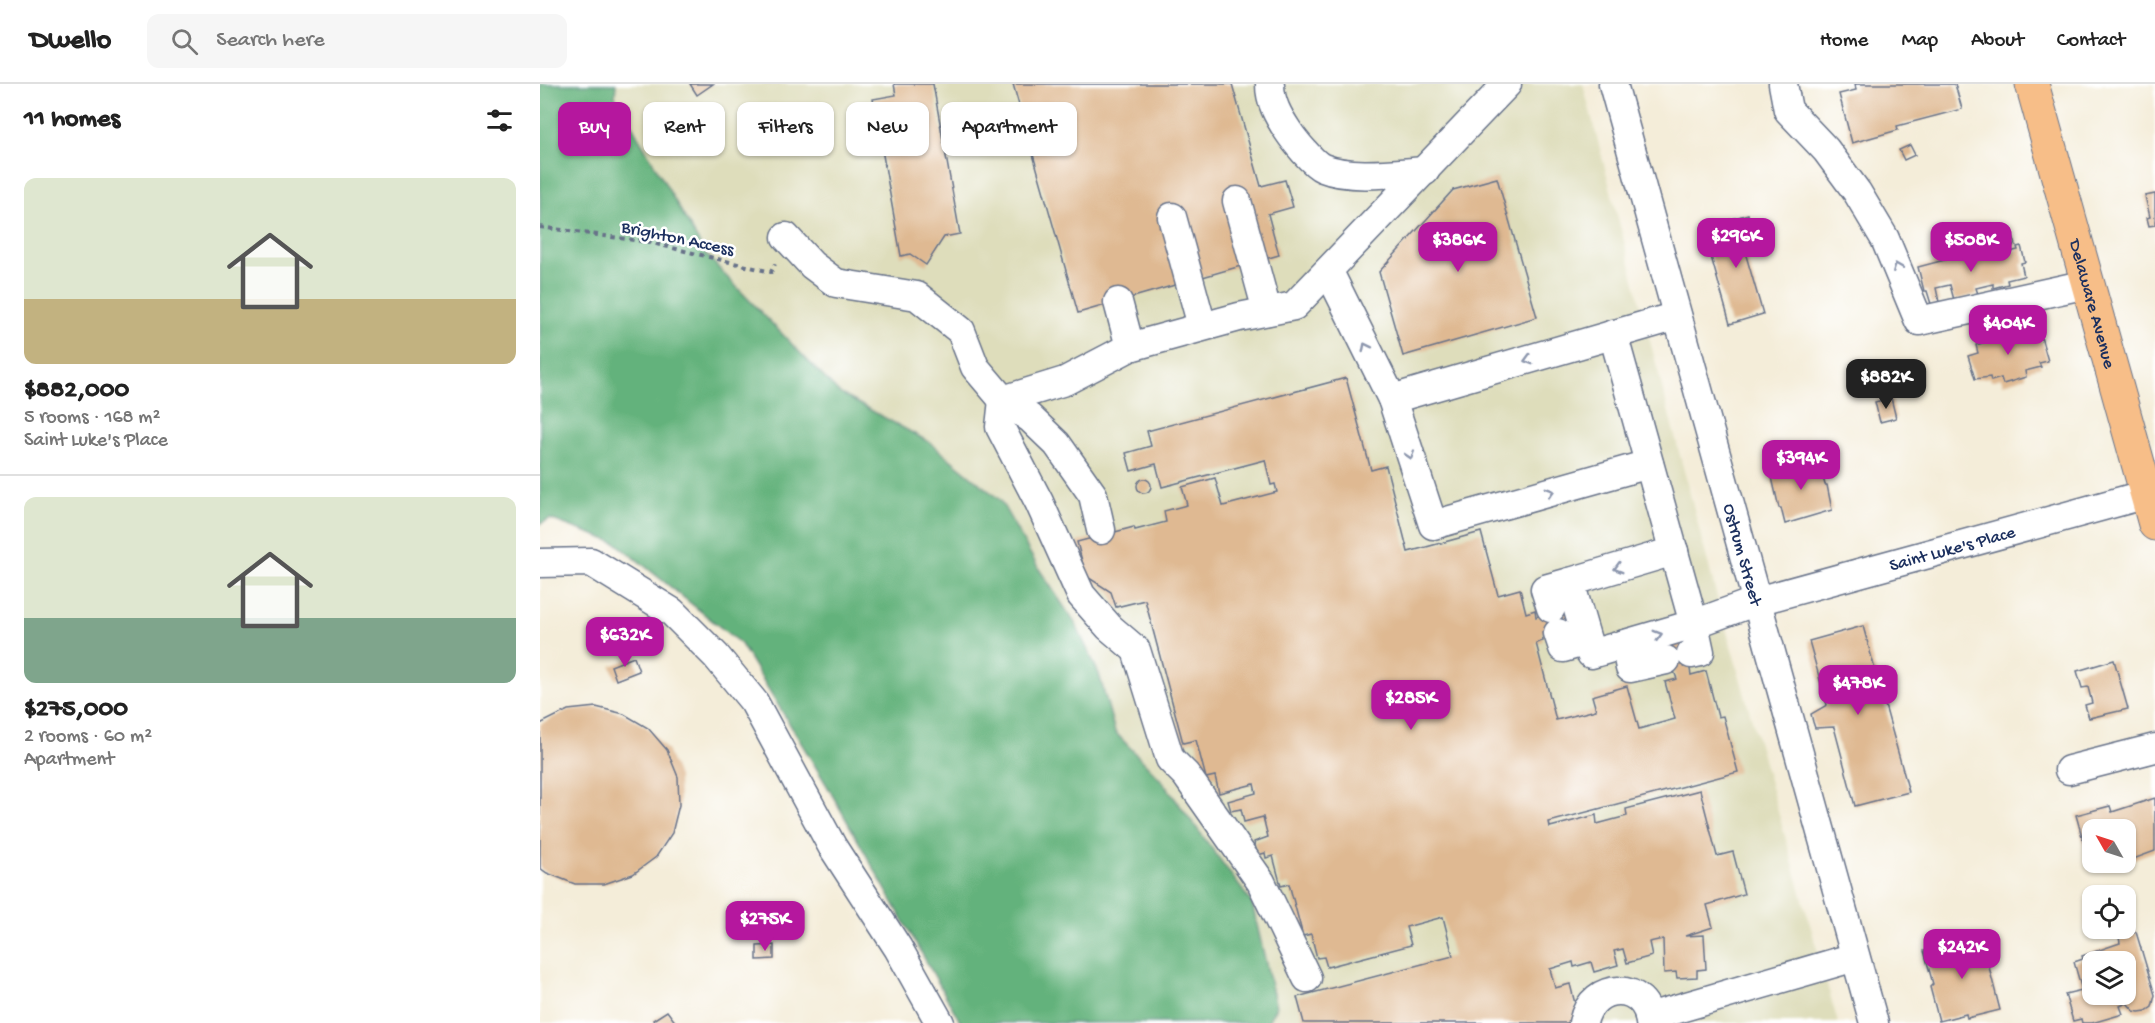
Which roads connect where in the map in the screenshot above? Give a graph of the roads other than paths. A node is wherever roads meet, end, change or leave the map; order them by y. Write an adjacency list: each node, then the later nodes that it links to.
1 (1270, 84): 6 (street)
2 (1507, 84): 6 (street)
3 (1612, 84): 14 (street, Ostrum Street)
4 (1783, 84): 11 (street, one-way to 4)
5 (2032, 84): 11 (main road, Delaware Avenue)
6 (1425, 171): 10 (street)
7 (1237, 201): 13 (street)
8 (1172, 217): 15 (street)
9 (786, 237): 19 (street)
10 (1329, 272): 13 (street); 18 (street, one-way to 10)
11 (2087, 284): 21 (main road, Delaware Avenue)
12 (1118, 302): 17 (street)
13 (1267, 311): 15 (street)
14 (1677, 316): 16 (street); 26 (street, Ostrum Street)
15 (1202, 326): 17 (street)
16 (1614, 334): 18 (street, one-way to 18); 20 (street)
17 (1130, 347): 19 (street)
18 (1392, 399): 20 (street, one-way to 20)
19 (1003, 400): 22 (street); 33 (street)
20 (1649, 464): 23 (street)
21 (2151, 509): 26 (street, Saint Luke's Place)
22 (1101, 530)
23 (1674, 551): 25 (street, one-way to 25); 27 (street)
24 (540, 563): 35 (street)
25 (1570, 582): 28 (street); 28 (street)
26 (1757, 601): 27 (street, Saint Luke's Place); 32 (street, Ostrum Street)
27 (1694, 624): 29 (street, Saint Luke's Place, one-way to 27); 29 (street)
28 (1587, 641): 29 (street, Saint Luke's Place)
29 (1625, 644)
30 (2155, 748): 31 (street)
31 (2069, 770)
32 (1855, 957): 34 (street); 37 (street, Ostrum Street)
33 (1307, 978)
34 (1649, 1020): 36 (street)
35 (940, 1023)
36 (1583, 1023)
37 (1874, 1023)

